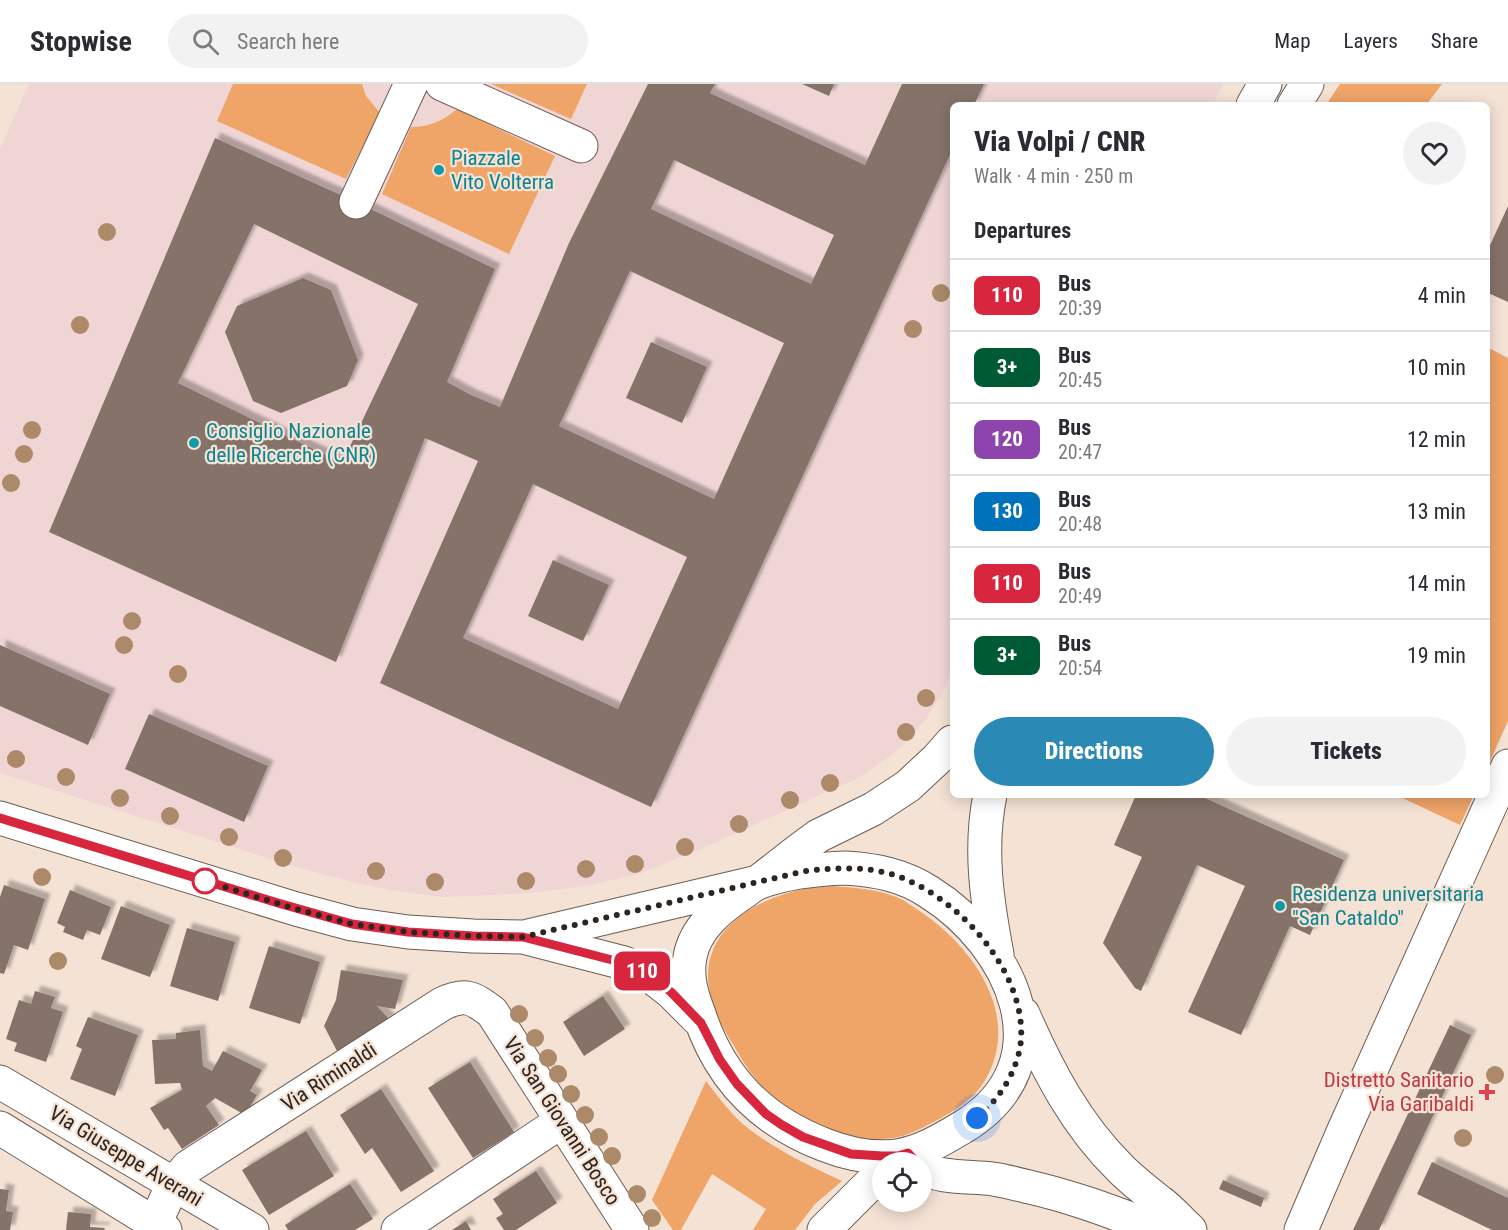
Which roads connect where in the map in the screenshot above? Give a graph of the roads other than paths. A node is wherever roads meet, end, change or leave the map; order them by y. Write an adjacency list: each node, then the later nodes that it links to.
1 (411, 84): 8 (street)
2 (442, 84): 7 (street)
3 (1265, 84): 5 (street)
4 (1307, 84): 6 (street)
5 (1255, 102)
6 (1296, 102)
7 (581, 146)
8 (356, 202)
9 (950, 744): 13 (street)
10 (1508, 766): 33 (street)
11 (990, 798): 15 (street)
12 (0, 818): 14 (street)
13 (758, 882): 14 (street); 15 (street); 17 (street)
14 (523, 937): 17 (street)
15 (1006, 976): 21 (street); 32 (street)
16 (492, 1012): 19 (street, Via San Giovanni Bosco); 24 (street, Via Riminaldi)
17 (701, 1023): 22 (street)
18 (0, 1082): 24 (street, Via Giuseppe Averani)
19 (562, 1121): 28 (street); 29 (street, Via San Giovanni Bosco)
20 (0, 1128): 26 (street)
21 (919, 1152)
22 (872, 1155)
23 (932, 1172): 31 (street)
24 (173, 1184): 26 (street, Via Riminaldi); 27 (street, Via Giuseppe Averani)
25 (872, 1189): 30 (street)
26 (157, 1228)
27 (252, 1230)
28 (398, 1230)
29 (632, 1230)
30 (824, 1230)
31 (1160, 1230)
32 (1190, 1230)
33 (1301, 1230)

